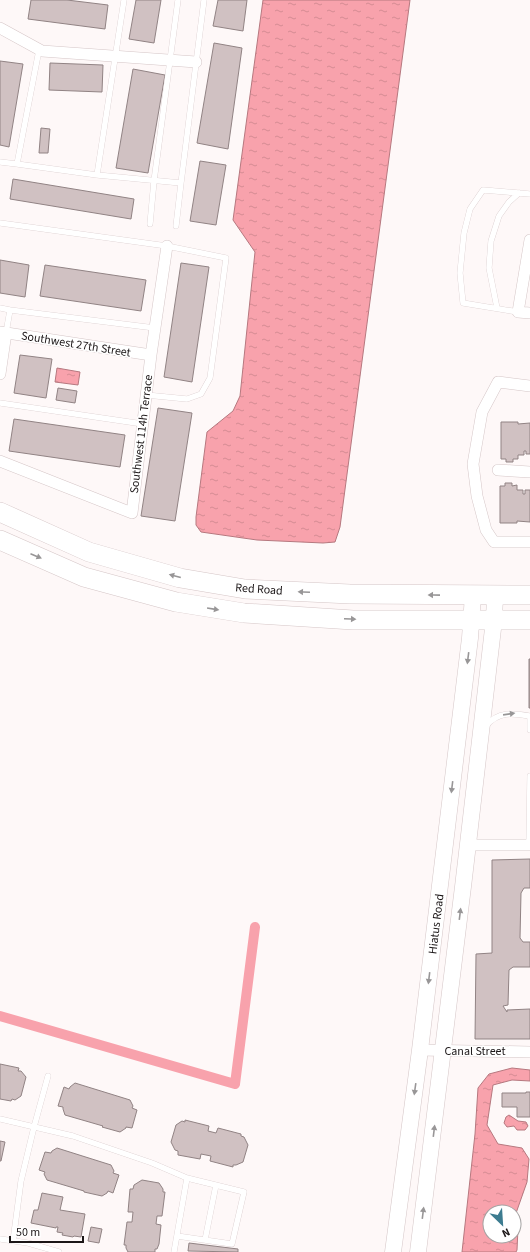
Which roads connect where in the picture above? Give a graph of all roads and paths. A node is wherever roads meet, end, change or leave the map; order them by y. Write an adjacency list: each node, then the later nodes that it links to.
1 (124, 0): 6 (lane)
2 (178, 0): 7 (lane)
3 (204, 0): 8 (lane)
4 (0, 28): 5 (street)
5 (39, 50): 6 (street); 10 (lane)
6 (115, 56): 7 (street); 11 (lane)
7 (170, 60): 8 (street); 12 (lane)
8 (196, 62): 13 (lane)
9 (0, 162): 10 (lane)
10 (17, 164): 11 (lane)
11 (97, 175): 12 (lane)
12 (154, 181): 13 (lane); 17 (lane)
13 (181, 183): 18 (lane)
14 (519, 193): 15 (lane); 22 (lane); 22 (lane)
15 (530, 194)
16 (0, 223): 20 (lane)
17 (150, 224)
18 (176, 226)
19 (530, 240): 24 (street)
20 (167, 246): 26 (street, Southwest 114h Terrace); 31 (lane)
21 (0, 308): 23 (lane)
22 (498, 308): 24 (lane)
23 (10, 310): 26 (lane); 27 (lane)
24 (518, 312): 25 (street)
25 (530, 313)
26 (155, 328): 28 (street, Southwest 114h Terrace)
27 (3, 333): 28 (street, Southwest 27th Street); 29 (street)
28 (151, 355): 31 (street, Southwest 114h Terrace)
29 (0, 374)
30 (530, 386): 41 (street)
31 (146, 394): 33 (street, Southwest 114h Terrace)
32 (0, 403): 33 (lane)
33 (143, 424): 34 (street, Southwest 114h Terrace)
34 (0, 461)
35 (498, 470): 36 (street)
36 (530, 472)
37 (0, 512): 39 (highway, Red Road)
38 (0, 523): 39 (highway)
39 (36, 528): 42 (highway, Red Road, one-way to 39)
40 (0, 540): 45 (highway, Red Road, one-way to 45)
41 (530, 542)
42 (472, 595): 44 (highway, Red Road); 45 (main road, Hiatus Road)
43 (530, 595): 44 (highway, Red Road)
44 (495, 596): 46 (main road, Hiatus Road)
45 (471, 619): 46 (highway, Red Road); 54 (main road, Hiatus Road, one-way to 54)
46 (494, 620): 47 (highway, Red Road); 49 (main road, Hiatus Road)
47 (530, 620)
48 (530, 730): 49 (lane, one-way to 48)
49 (481, 733): 52 (main road, Hiatus Road)
50 (530, 776): 51 (lane)
51 (530, 801): 53 (lane)
52 (469, 845): 53 (street); 55 (main road, Hiatus Road, one-way to 52)
53 (530, 845)
54 (420, 1050): 55 (street, Canal Street); 68 (main road, Hiatus Road, one-way to 68)
55 (444, 1051): 56 (street, Canal Street); 69 (main road, Hiatus Road, one-way to 55)
56 (530, 1052)
57 (48, 1076): 59 (lane)
58 (0, 1119): 59 (lane)
59 (34, 1127): 60 (lane); 65 (lane)
60 (187, 1178): 61 (lane); 62 (lane)
61 (216, 1185): 64 (lane); 64 (lane)
62 (177, 1236): 64 (lane); 67 (lane)
63 (0, 1240): 65 (lane)
64 (205, 1240)
65 (13, 1241): 66 (lane)
66 (60, 1252)
67 (174, 1252)
68 (393, 1252)
69 (418, 1252)

